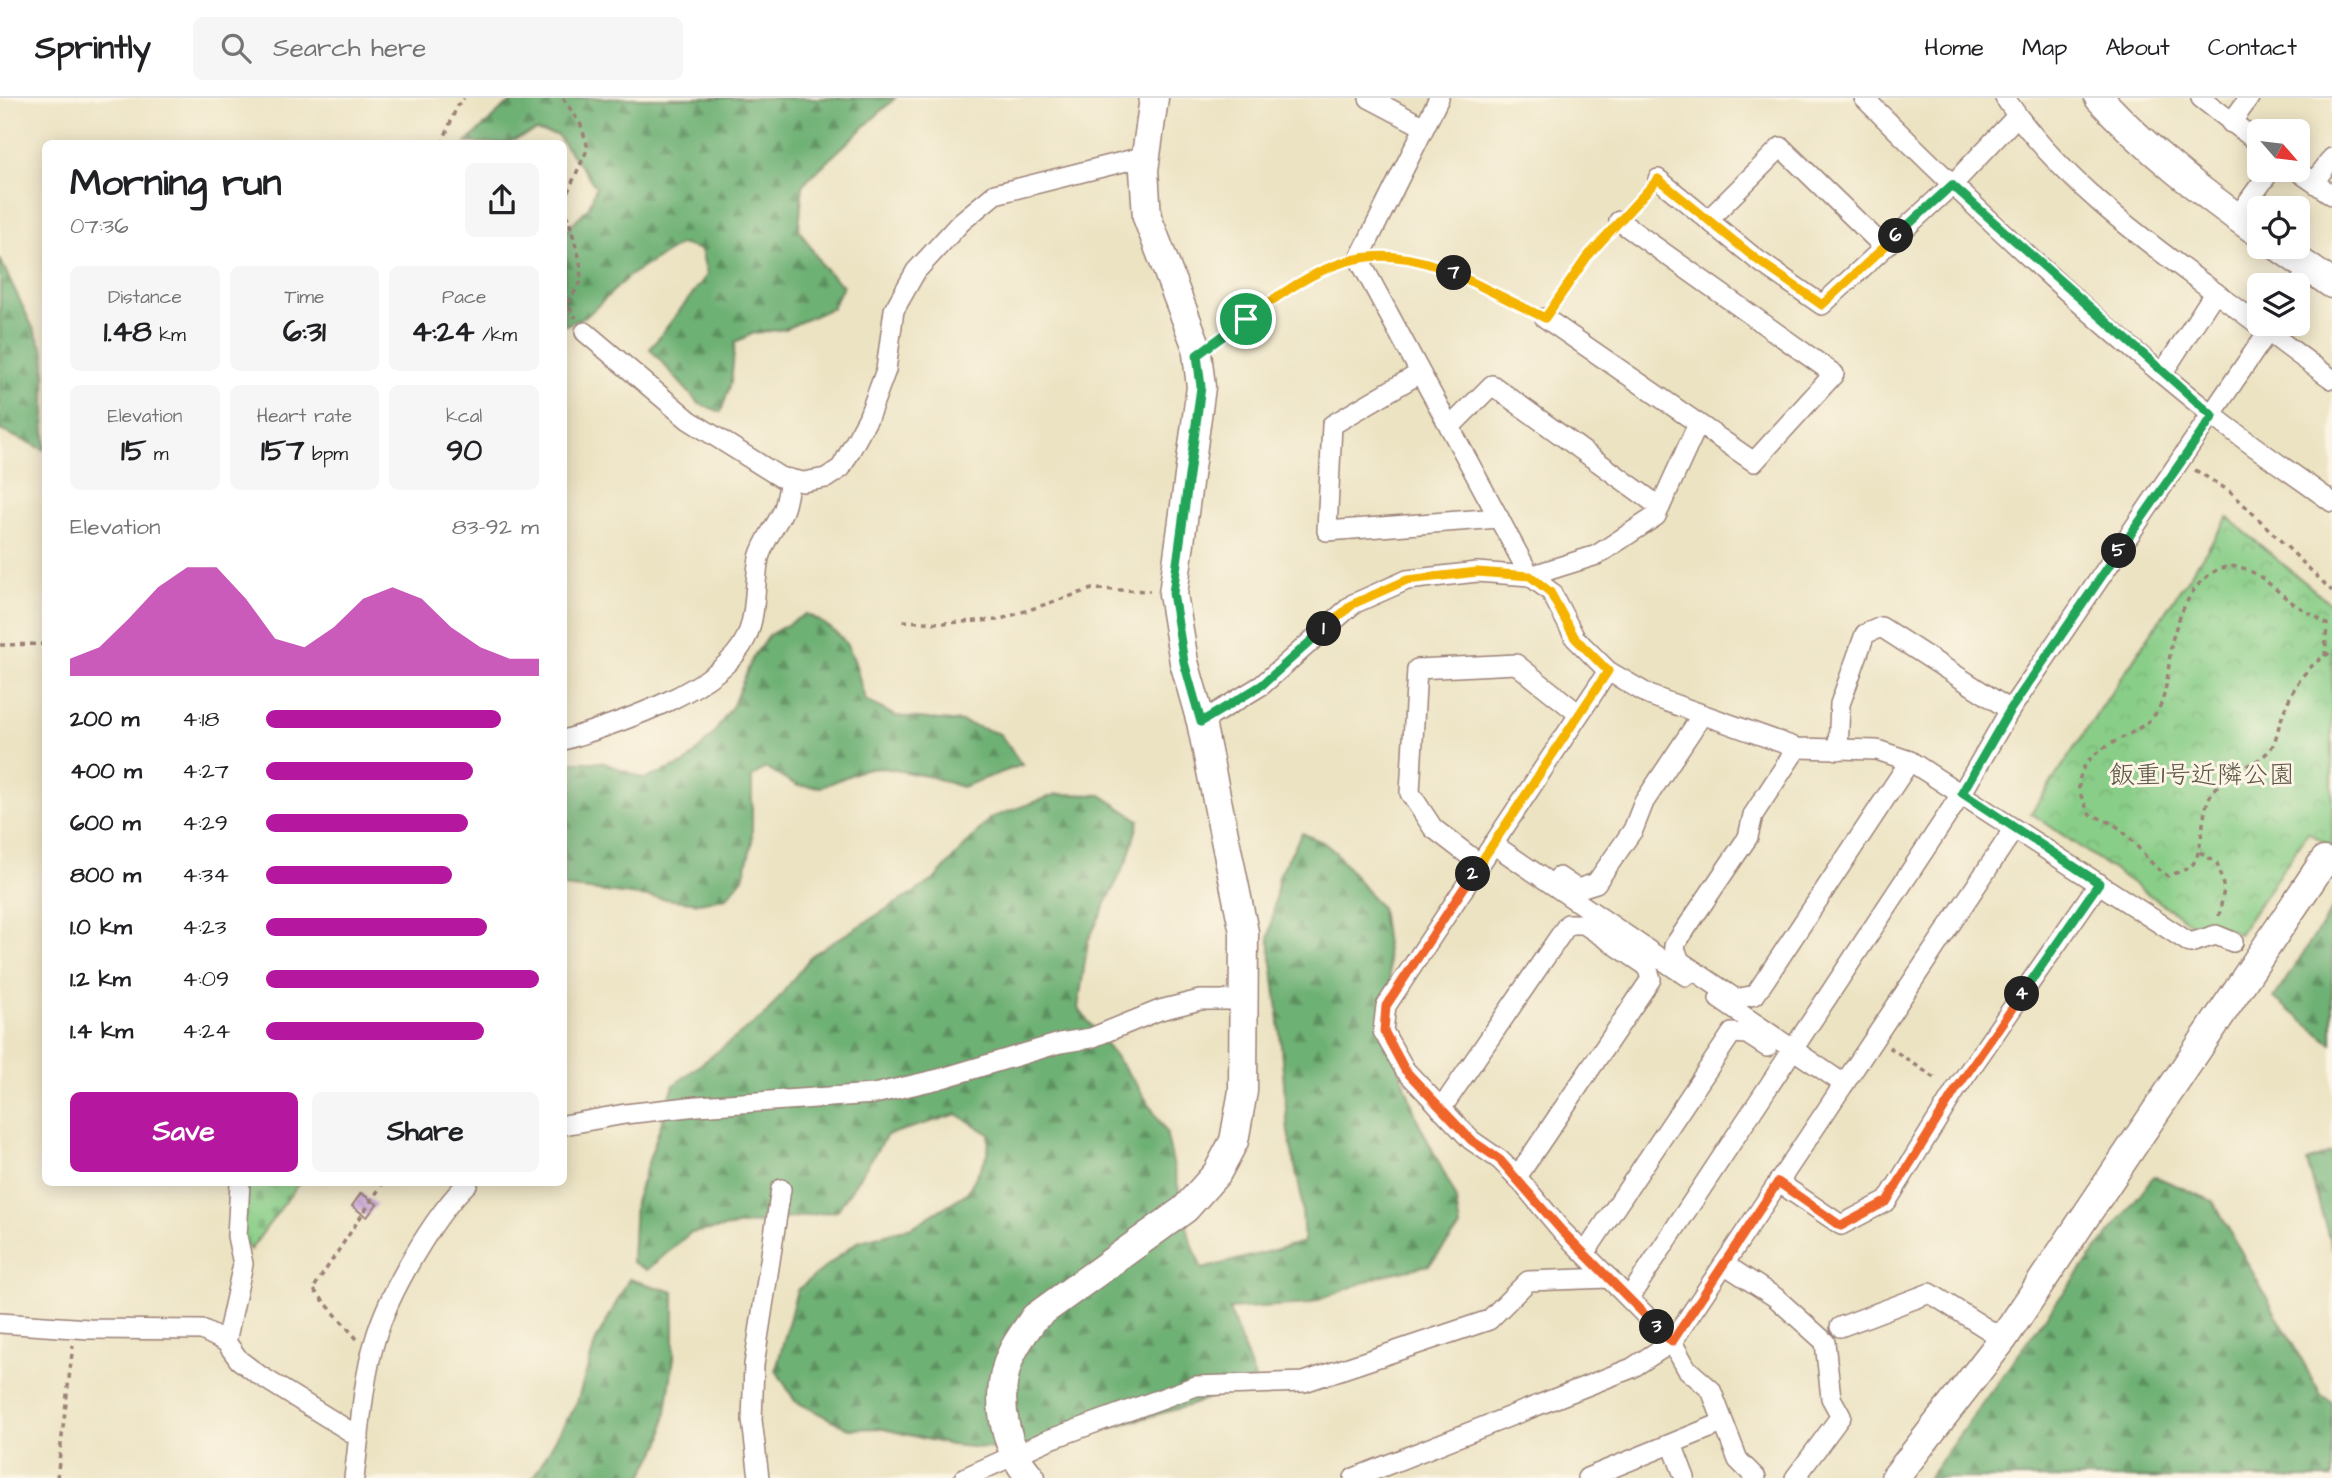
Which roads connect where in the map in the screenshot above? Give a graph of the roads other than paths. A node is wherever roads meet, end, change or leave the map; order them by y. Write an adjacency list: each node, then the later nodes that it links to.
1 (1154, 98): 13 (street)
2 (1369, 98): 11 (street)
3 (1438, 98): 11 (street)
4 (1864, 98): 18 (street)
5 (2005, 98): 9 (street)
6 (2099, 98): 22 (street)
7 (2201, 98): 10 (street)
8 (2249, 98): 10 (street)
9 (2017, 116): 18 (street); 26 (street)
10 (2231, 123): 12 (street)
11 (1424, 127): 32 (street)
12 (2247, 134)
13 (1146, 156): 38 (street); 47 (street)
14 (2332, 158): 17 (street)
15 (1658, 179): 20 (street)
16 (2310, 179): 17 (street)
17 (2314, 182): 19 (street)
18 (1952, 185): 23 (street); 33 (street)
19 (2332, 195)
20 (1708, 220): 23 (street); 23 (street)
21 (1619, 221): 36 (street)
22 (2247, 224)
23 (1884, 247)
24 (2291, 259): 25 (street)
25 (2313, 280)
26 (2215, 292): 27 (street); 33 (street)
27 (2247, 313)
28 (1545, 318): 36 (street)
29 (585, 332): 38 (street)
30 (2265, 336): 35 (street)
31 (2280, 336): 34 (street)
32 (1420, 373): 37 (street); 41 (street)
33 (2162, 374): 35 (street)
34 (2332, 379)
35 (2213, 416): 39 (street); 44 (street)
36 (1698, 424): 40 (street)
37 (1450, 427): 40 (street); 41 (street)
38 (790, 479): 48 (street)
39 (2332, 502)
40 (1660, 507): 42 (street)
41 (1499, 519): 42 (street)
42 (1530, 576): 43 (street); 47 (street)
43 (1608, 671): 45 (street); 46 (street)
44 (2010, 710): 50 (street); 52 (street)
45 (1579, 714): 54 (street); 56 (street)
46 (1702, 715): 49 (street); 54 (street)
47 (1201, 722): 59 (street)
48 (567, 739)
49 (1797, 748): 50 (street); 51 (street)
50 (1839, 750): 51 (street)
51 (1910, 761): 52 (street)
52 (1962, 793): 53 (street); 60 (street)
53 (2014, 829): 57 (street); 61 (street)
54 (1496, 840): 56 (street); 60 (street)
55 (2324, 861): 75 (street)
56 (1480, 864): 62 (street)
57 (2099, 883): 58 (street); 65 (street)
58 (2224, 938)
59 (1243, 1000): 63 (street); 81 (street)
60 (1788, 1054): 61 (street); 69 (street); 72 (street)
61 (1841, 1089): 65 (street)
62 (1441, 1110): 64 (street); 64 (street)
63 (567, 1124)
64 (1517, 1177): 69 (street)
65 (1778, 1182): 70 (street)
66 (240, 1186): 76 (street)
67 (466, 1186): 79 (street)
68 (781, 1189): 84 (street)
69 (1585, 1253): 71 (street)
70 (1724, 1264): 77 (street); 90 (street)
71 (1609, 1278): 72 (street); 81 (street)
72 (1629, 1298): 77 (street)
73 (0, 1323): 76 (street)
74 (1840, 1327): 75 (street)
75 (2003, 1339): 82 (street)
76 (226, 1342): 79 (street)
77 (1672, 1342): 78 (street); 86 (street)
78 (1722, 1423): 80 (street); 89 (street)
79 (359, 1437): 83 (street)
80 (1672, 1444): 87 (street); 88 (street)
81 (1023, 1467): 85 (street)
82 (1900, 1471)
83 (354, 1478)
84 (759, 1478)
85 (964, 1478)
86 (1354, 1478)
87 (1587, 1478)
88 (1685, 1478)
89 (1756, 1478)
90 (1796, 1478)

